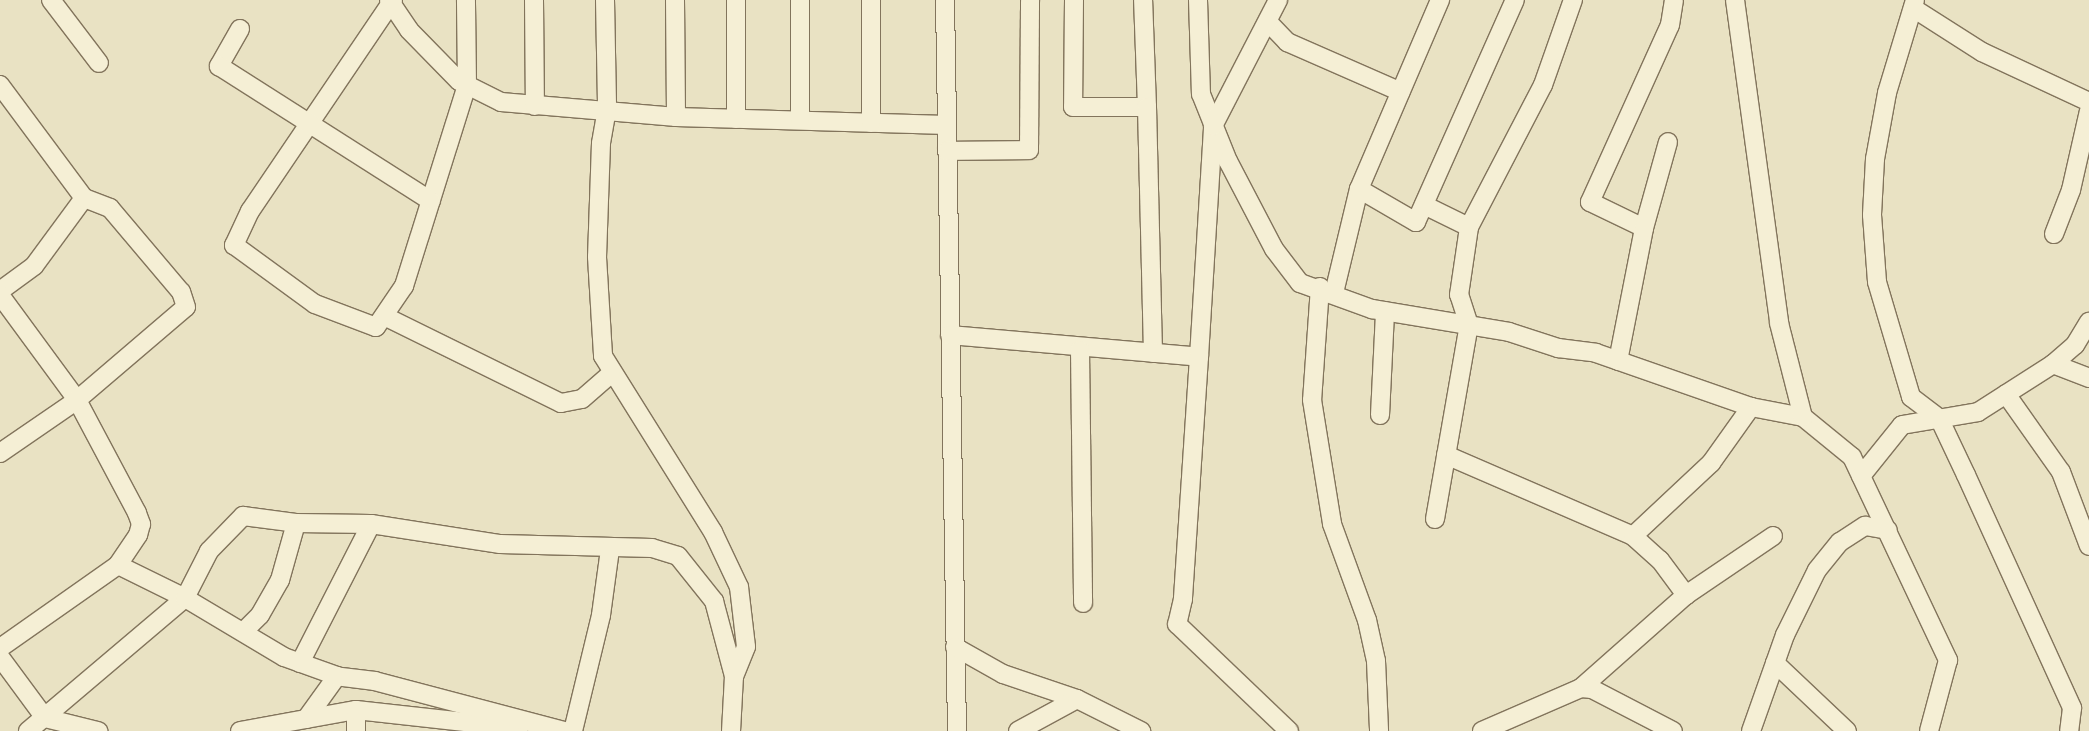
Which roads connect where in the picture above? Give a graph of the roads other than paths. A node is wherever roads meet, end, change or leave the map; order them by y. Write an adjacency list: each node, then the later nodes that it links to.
1 (51, 0): 24 (street)
2 (466, 0): 26 (street)
3 (534, 0): 29 (street)
4 (605, 0): 31 (street)
5 (675, 0): 33 (street)
6 (736, 0): 34 (street)
7 (800, 0): 35 (street)
8 (871, 0): 36 (street)
9 (945, 0): 37 (street)
10 (1030, 0): 41 (street)
11 (1074, 0): 30 (street)
12 (1143, 0): 30 (street)
13 (1198, 0): 39 (street)
14 (1278, 0): 22 (street)
15 (1440, 0): 27 (street)
16 (1515, 0): 45 (street)
17 (1573, 0): 46 (street)
18 (1674, 0): 47 (street)
19 (1735, 0): 68 (street)
20 (391, 2): 26 (street); 38 (street)
21 (1914, 4): 28 (street); 69 (street)
22 (1268, 22): 27 (street); 39 (street)
23 (240, 29): 38 (street)
24 (99, 63)
25 (0, 85): 43 (street)
26 (467, 85): 29 (street); 44 (street)
27 (1401, 92): 42 (street)
28 (2089, 102)
29 (535, 106): 31 (street)
30 (1147, 107): 58 (street)
31 (606, 109): 33 (street); 62 (street)
32 (2089, 111): 48 (street)
33 (676, 117): 34 (street)
34 (736, 119): 35 (street)
35 (800, 120): 36 (street)
36 (871, 123): 37 (street)
37 (947, 125): 41 (street)
38 (307, 126): 44 (street); 53 (street)
39 (1213, 126): 49 (street); 59 (street)
40 (1668, 142): 47 (street)
41 (947, 151): 56 (street)
42 (1359, 189): 45 (street); 49 (street)
43 (84, 198): 50 (street); 65 (street)
44 (431, 201): 53 (street)
45 (1424, 205): 46 (street)
46 (1469, 227): 55 (street)
47 (1644, 228): 60 (street)
48 (2054, 234)
49 (1327, 290): 52 (street); 113 (street)
50 (0, 291)
51 (0, 295): 65 (street)
52 (1385, 310): 55 (street); 67 (street)
53 (384, 316): 62 (street)
54 (2089, 322): 61 (street)
55 (1469, 325): 60 (street); 71 (street)
56 (950, 335): 57 (street); 86 (street)
57 (1080, 350): 58 (street); 84 (street)
58 (1153, 353): 59 (street)
59 (1199, 357): 112 (street)
60 (1618, 361): 66 (street)
61 (2054, 364): 63 (street); 64 (street)
62 (611, 374): 92 (street)
63 (2089, 378)
64 (2006, 394): 69 (street); 79 (street)
65 (77, 400): 70 (street); 81 (street)
66 (1751, 407): 68 (street); 77 (street)
67 (1380, 415)
68 (1804, 417): 72 (street)
69 (1939, 418): 72 (street); 119 (street)
70 (0, 453)
71 (1446, 455): 73 (street); 77 (street)
72 (1862, 476): 76 (street)
73 (1435, 518)
74 (296, 523): 75 (street); 83 (street); 85 (street)
75 (371, 524): 80 (street); 89 (street)
76 (1888, 530): 90 (street); 118 (street)
77 (1633, 536): 82 (street)
78 (1773, 536): 82 (street)
79 (2089, 546)
80 (610, 549): 92 (street); 107 (street)
81 (118, 565): 83 (street); 87 (street)
82 (1686, 595): 93 (street)
83 (185, 598): 85 (street); 96 (street)
84 (1083, 603)
85 (243, 632): 89 (street)
86 (955, 647): 94 (street); 109 (street)
87 (0, 648)
88 (0, 657): 96 (street)
89 (300, 662): 91 (street)
90 (1775, 663): 116 (street); 117 (street)
91 (337, 676): 97 (street); 106 (street)
92 (734, 676): 108 (street)
93 (1581, 688): 114 (street); 115 (street)
94 (1077, 699): 110 (street); 111 (street)
95 (356, 710): 97 (street); 98 (street); 104 (street)
96 (45, 718): 101 (street); 102 (street)
97 (306, 719): 100 (street)
98 (392, 723): 99 (street)
99 (437, 725): 105 (street)
100 (269, 728): 103 (street)
101 (28, 731)
102 (98, 731)
103 (240, 731)
104 (356, 731)
105 (545, 731)
106 (564, 731)
107 (573, 731)
108 (731, 731)
109 (957, 731)
110 (1018, 731)
111 (1141, 731)
112 (1289, 731)
113 (1379, 731)
114 (1482, 731)
115 (1674, 731)
116 (1751, 731)
117 (1847, 731)
118 (1929, 731)
119 (2069, 731)

